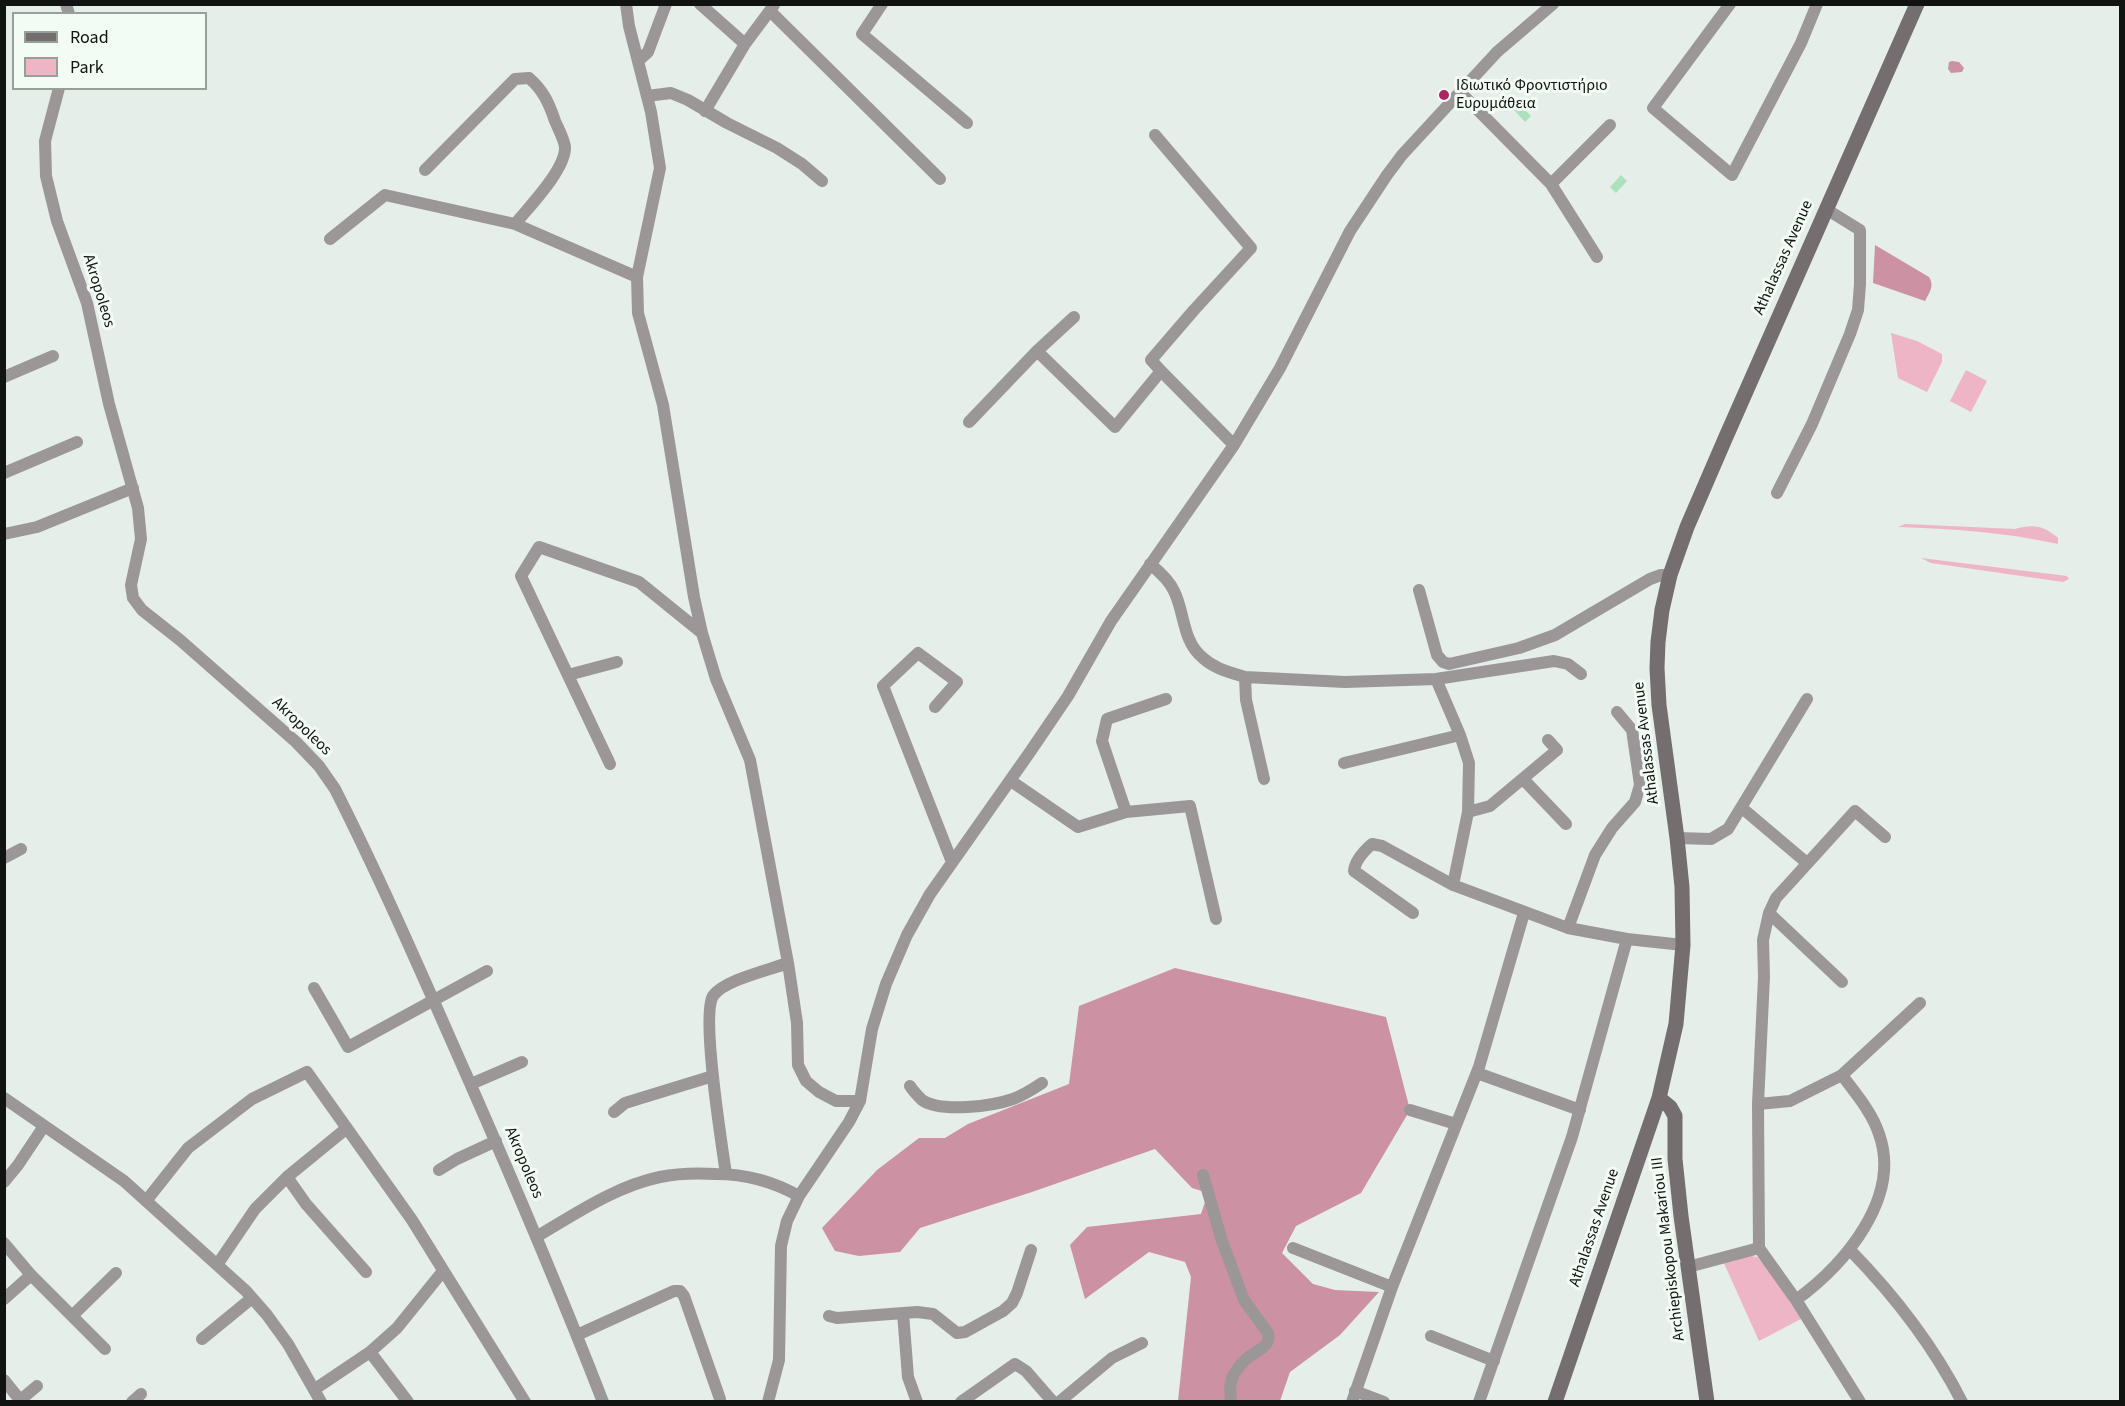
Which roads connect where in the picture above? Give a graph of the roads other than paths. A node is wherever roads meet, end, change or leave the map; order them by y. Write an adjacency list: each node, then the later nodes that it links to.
1 (626, 4): 11 (street)
2 (666, 4): 11 (street)
3 (700, 4): 10 (street)
4 (882, 4): 16 (street)
5 (1553, 4): 13 (street)
6 (1730, 4): 7 (street)
7 (1817, 4)
8 (1917, 4): 23 (main road, Athalassas Avenue)
9 (773, 8): 10 (street); 20 (street)
10 (745, 44): 15 (street)
11 (638, 61): 14 (street)
12 (58, 90): 37 (street, Akropoleos)
13 (1460, 92): 22 (street); 35 (street)
14 (647, 96): 15 (street); 27 (street)
15 (705, 111): 21 (street)
16 (967, 123)
17 (1610, 125): 22 (street)
18 (1155, 135): 31 (street)
19 (425, 170): 24 (street)
20 (940, 178)
21 (822, 181)
22 (1551, 184): 26 (street)
23 (1826, 209): 38 (street); 41 (main road, Athalassas Avenue)
24 (515, 224): 25 (street); 27 (street)
25 (330, 239)
26 (1597, 257)
27 (637, 277): 43 (street)
28 (1074, 317): 29 (street)
29 (1037, 351): 31 (street); 33 (street)
30 (53, 356): 32 (street)
31 (1161, 371): 35 (street)
32 (4, 377)
33 (969, 422)
34 (77, 442): 36 (street)
35 (1234, 445): 40 (street)
36 (4, 473)
37 (133, 488): 39 (street); 82 (street, Akropoleos)
38 (1777, 493)
39 (4, 534)
40 (1150, 564): 47 (street); 59 (street)
41 (1670, 575): 42 (street); 65 (main road, Athalassas Avenue)
42 (1419, 590)
43 (702, 633): 46 (street); 78 (street)
44 (617, 662): 46 (street)
45 (1581, 674): 48 (street)
46 (568, 675): 56 (street)
47 (1245, 677): 48 (street); 57 (street)
48 (1436, 679): 53 (street)
49 (1166, 699): 61 (street)
50 (1807, 699): 60 (street)
51 (935, 707): 68 (street)
52 (1617, 712): 75 (street)
53 (1460, 735): 55 (street); 62 (street)
54 (1548, 740): 58 (street)
55 (1344, 763)
56 (610, 764)
57 (1264, 779)
58 (1522, 779): 62 (street); 63 (street)
59 (1011, 781): 61 (street); 68 (street)
60 (1742, 808): 65 (street); 69 (street)
61 (1126, 812): 74 (street)
62 (1468, 812): 70 (street)
63 (1566, 824)
64 (1885, 837): 69 (street)
65 (1677, 838): 77 (main road, Athalassas Avenue)
66 (21, 849): 67 (street)
67 (4, 858)
68 (952, 862): 93 (street)
69 (1808, 863): 73 (street)
70 (1453, 885): 71 (street); 72 (street)
71 (1413, 913)
72 (1524, 913): 75 (street); 85 (street)
73 (1769, 913): 80 (street); 94 (street)
74 (1216, 919)
75 (1568, 928): 76 (street)
76 (1627, 939): 77 (street); 96 (street)
77 (1683, 945): 92 (main road, Athalassas Avenue)
78 (788, 963): 87 (street); 93 (street)
79 (487, 971): 82 (street)
80 (1842, 982)
81 (314, 987): 82 (street)
82 (434, 1000): 89 (street, Akropoleos)
83 (1920, 1002): 86 (street)
84 (522, 1062): 89 (street)
85 (1477, 1073): 96 (street); 98 (street)
86 (1842, 1075): 94 (street); 114 (street)
87 (713, 1076): 97 (street); 103 (street)
88 (1042, 1083): 90 (street)
89 (471, 1084): 101 (street, Akropoleos)
90 (909, 1086)
91 (4, 1098): 99 (street)
92 (1659, 1098): 116 (main road, Archiepiskopou Makariou III); 153 (main road, Athalassas Avenue)
93 (860, 1101): 107 (street)
94 (1758, 1104): 112 (street)
95 (1410, 1110): 98 (street)
96 (1580, 1110): 134 (street)
97 (614, 1112)
98 (1456, 1124): 121 (street)
99 (44, 1126): 106 (street); 108 (street)
100 (347, 1128): 105 (street); 108 (street); 117 (street)
101 (496, 1142): 102 (street); 109 (street, Akropoleos)
102 (439, 1170)
103 (726, 1174): 107 (street); 109 (street)
104 (1203, 1175): 150 (street)
105 (287, 1177): 115 (street); 118 (street)
106 (4, 1182)
107 (799, 1196): 145 (street)
108 (146, 1201): 115 (street)
109 (536, 1237): 128 (street, Akropoleos)
110 (4, 1243): 120 (street)
111 (1293, 1248): 121 (street)
112 (1759, 1248): 116 (street); 124 (street)
113 (1030, 1250): 125 (street)
114 (1850, 1250): 124 (street); 156 (street)
115 (217, 1265): 122 (street)
116 (1688, 1267): 154 (main road, Archiepiskopou Makariou III)
117 (444, 1271): 133 (street); 143 (street)
118 (366, 1272)
119 (116, 1273): 126 (street)
120 (31, 1275): 123 (street); 126 (street)
121 (1392, 1287): 138 (street)
122 (252, 1298): 130 (street); 137 (street)
123 (4, 1299)
124 (1796, 1300): 155 (street)
125 (903, 1313): 127 (street); 146 (street)
126 (72, 1316): 132 (street)
127 (829, 1316)
128 (577, 1335): 139 (street); 144 (street, Akropoleos)
129 (1431, 1335): 134 (street)
130 (202, 1339)
131 (1142, 1343): 149 (street)
132 (105, 1349)
133 (370, 1352): 137 (street); 142 (street)
134 (1494, 1361): 152 (street)
135 (4, 1380): 140 (street)
136 (37, 1386): 140 (street)
137 (315, 1389): 141 (street)
138 (1354, 1396): 151 (street)
139 (720, 1399)
140 (19, 1401)
141 (321, 1401)
142 (408, 1401)
143 (525, 1401)
144 (603, 1401)
145 (768, 1401)
146 (917, 1401)
147 (961, 1401): 148 (street)
148 (1053, 1401)
149 (1059, 1401)
150 (1231, 1401)
151 (1384, 1401)
152 (1479, 1401)
153 (1555, 1401)
154 (1707, 1401)
155 (1860, 1401)
156 (1962, 1401)

